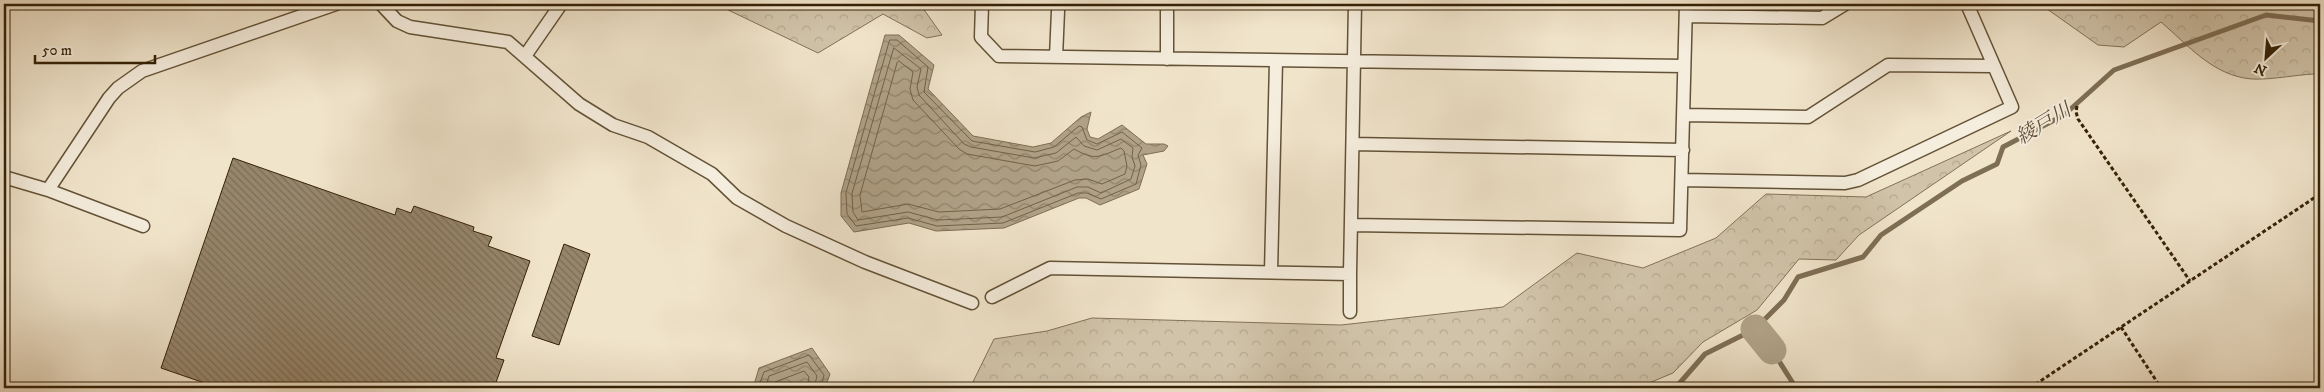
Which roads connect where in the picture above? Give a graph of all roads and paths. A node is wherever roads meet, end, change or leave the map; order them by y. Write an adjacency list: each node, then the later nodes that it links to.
1 (336, 4): 24 (street)
2 (381, 4): 11 (street)
3 (561, 4): 11 (street)
4 (982, 4): 12 (street)
5 (1167, 4): 13 (street)
6 (1355, 4): 15 (street)
7 (1845, 4): 9 (street)
8 (1967, 4): 17 (street)
9 (1686, 10): 16 (street)
10 (1058, 11): 12 (street)
11 (525, 56): 32 (street)
12 (1056, 57): 13 (street)
13 (1167, 58): 14 (street)
14 (1276, 61): 15 (street); 28 (street)
15 (1354, 61): 16 (street); 20 (street)
16 (1684, 66): 19 (street)
17 (1993, 66): 19 (street); 23 (street)
18 (2077, 106): 30 (path)
19 (1684, 115): 21 (street)
20 (1352, 144): 21 (street); 26 (street)
21 (1683, 150): 23 (street)
22 (4, 177): 24 (street)
23 (1682, 180): 26 (street)
24 (48, 190): 27 (street)
25 (2320, 194): 30 (path)
26 (1352, 225): 29 (street)
27 (143, 226)
28 (1271, 272): 29 (street); 31 (street)
29 (1350, 274): 33 (street)
30 (2190, 281): 34 (path)
31 (992, 297)
32 (972, 303)
33 (1350, 312)
34 (2121, 327): 35 (path); 36 (path)
35 (2030, 388)
36 (2161, 388)

